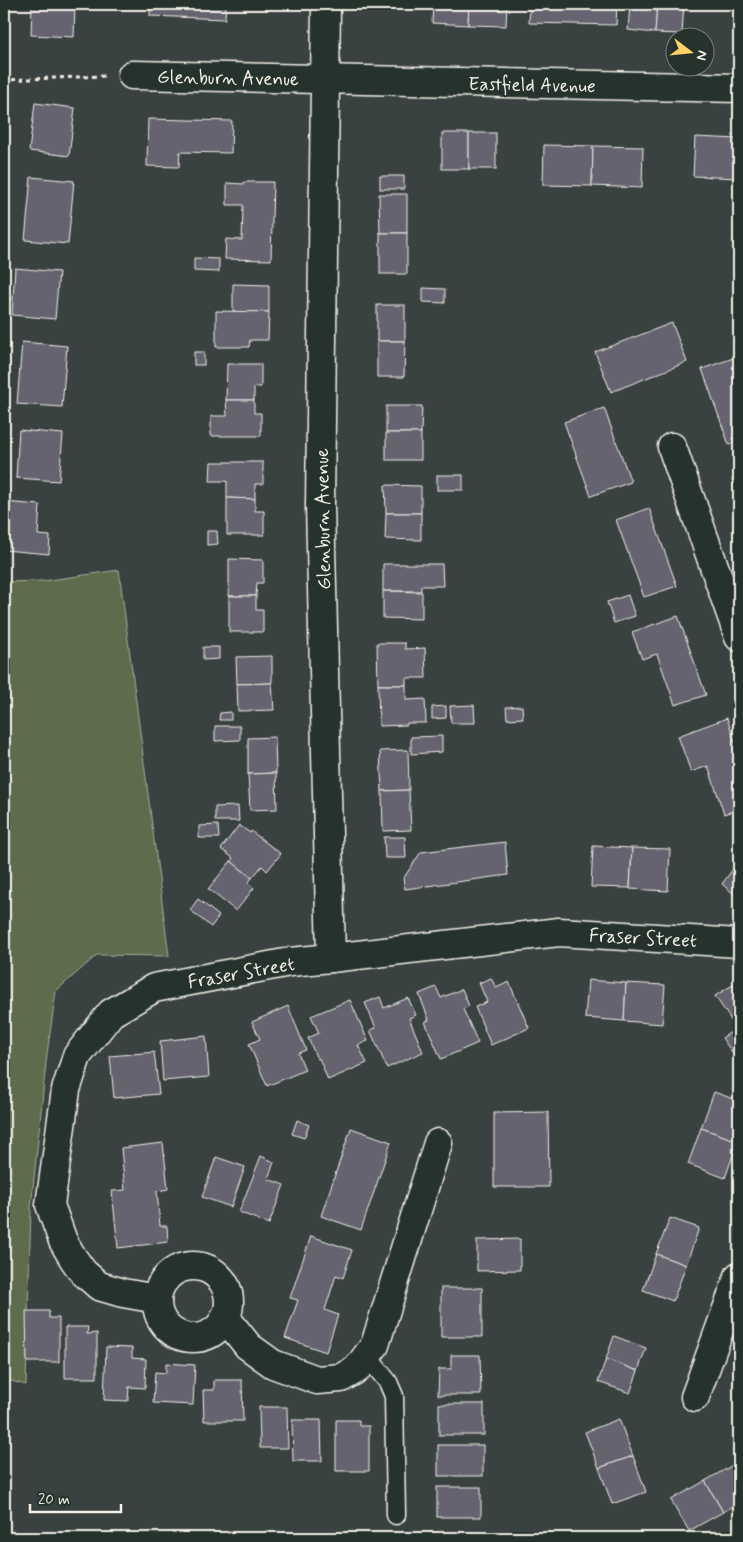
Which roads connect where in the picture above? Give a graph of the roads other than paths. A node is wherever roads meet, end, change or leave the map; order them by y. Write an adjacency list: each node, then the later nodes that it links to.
1 (326, 4): 3 (street, Glenburn Avenue)
2 (132, 75): 3 (street, Glenburn Avenue)
3 (324, 78): 4 (street, Eastfield Avenue); 8 (street, Glenburn Avenue)
4 (739, 88)
5 (672, 447): 6 (street)
6 (739, 637)
7 (739, 943): 8 (street, Fraser Street)
8 (332, 958): 11 (street, Fraser Street)
9 (438, 1143): 13 (street)
10 (739, 1276): 14 (street)
11 (157, 1299): 12 (street); 12 (street)
12 (226, 1317): 13 (street)
13 (367, 1356): 15 (lane)
14 (695, 1397)
15 (396, 1514)

